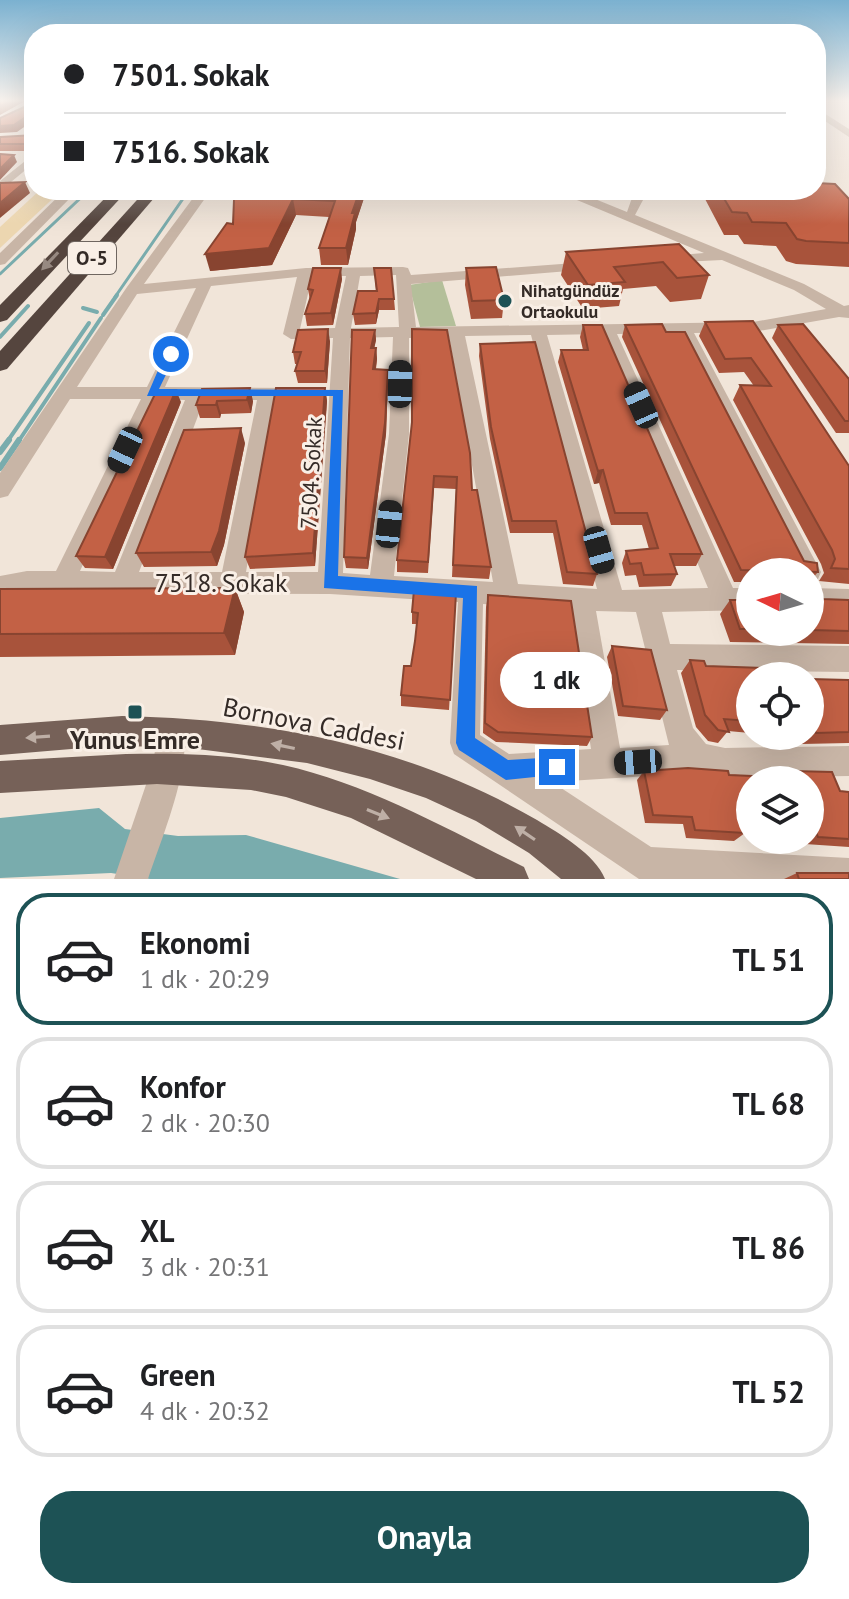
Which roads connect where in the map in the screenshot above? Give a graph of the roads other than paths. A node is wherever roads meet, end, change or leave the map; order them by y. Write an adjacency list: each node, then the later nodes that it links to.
1 (12, 156): 2 (street)
2 (24, 157)
3 (24, 166): 4 (street)
4 (15, 174): 5 (street); 7 (street)
5 (0, 175)
6 (23, 186): 7 (street)
7 (0, 187)
8 (62, 200): 18 (street)
9 (109, 200): 30 (highway, O-5, one-way to 30)
10 (145, 200): 39 (highway, O-5)
11 (198, 200): 28 (street)
12 (587, 200): 16 (street)
13 (617, 200): 15 (street)
14 (636, 200): 15 (street)
15 (633, 212): 16 (street)
16 (646, 223): 19 (street)
17 (0, 240): 18 (street)
18 (20, 240): 20 (street)
19 (723, 256): 21 (street); 29 (street)
20 (0, 261)
21 (647, 262)
22 (601, 265): 26 (street)
23 (354, 271): 25 (street); 26 (street); 36 (street, 7504. Sokak)
24 (432, 271): 26 (street)
25 (306, 272): 27 (street); 36 (street)
26 (403, 276): 37 (street)
27 (206, 282): 28 (street); 42 (street)
28 (132, 290): 41 (street)
29 (847, 313): 31 (street)
30 (0, 316)
31 (753, 327): 33 (street); 38 (street)
32 (607, 329): 33 (street); 34 (street); 57 (street)
33 (684, 329): 46 (street)
34 (538, 331): 35 (street); 63 (street)
35 (456, 332): 37 (street); 56 (street)
36 (342, 333): 37 (street); 40 (street, 7504. Sokak)
37 (404, 333): 53 (street)
38 (762, 345)
39 (0, 364)
40 (339, 392): 44 (street); 50 (street, 7504. Sokak)
41 (64, 393): 42 (street); 45 (street)
42 (151, 393): 43 (street); 51 (street)
43 (196, 395): 44 (street); 52 (street)
44 (267, 395): 49 (street)
45 (0, 490)
46 (802, 558)
47 (0, 572): 48 (street, 7518. Sokak)
48 (27, 582): 51 (street, 7518. Sokak); 54 (street, 7518. Sokak)
49 (232, 583): 50 (street, 7518. Sokak); 52 (street, 7518. Sokak)
50 (330, 583): 53 (street, 7518. Sokak)
51 (62, 584): 52 (street, 7518. Sokak)
52 (122, 584)
53 (381, 584): 55 (street, 7518. Sokak)
54 (0, 587)
55 (471, 591): 56 (street, 7518. Sokak); 72 (street)
56 (508, 594): 58 (street, 7518. Sokak)
57 (736, 596)
58 (581, 598): 63 (street, 7518. Sokak); 70 (street)
59 (824, 599): 62 (street)
60 (646, 600): 61 (street, 7518. Sokak); 63 (street, 7518. Sokak); 64 (street)
61 (736, 600)
62 (849, 600)
63 (613, 601)
64 (660, 657): 65 (street); 68 (street)
65 (849, 659)
66 (171, 733): 67 (main road, Bornova Caddesi, one-way to 67); 71 (street); 78 (main road, Bornova Caddesi, one-way to 66)
67 (0, 740)
68 (697, 758): 69 (street); 70 (street)
69 (849, 761)
70 (608, 764): 72 (street)
71 (166, 770): 73 (main road); 76 (street); 77 (main road, one-way to 77)
72 (506, 770): 74 (street)
73 (0, 777)
74 (659, 872): 75 (street)
75 (849, 875)
76 (131, 879)
77 (512, 879)
78 (588, 879)

